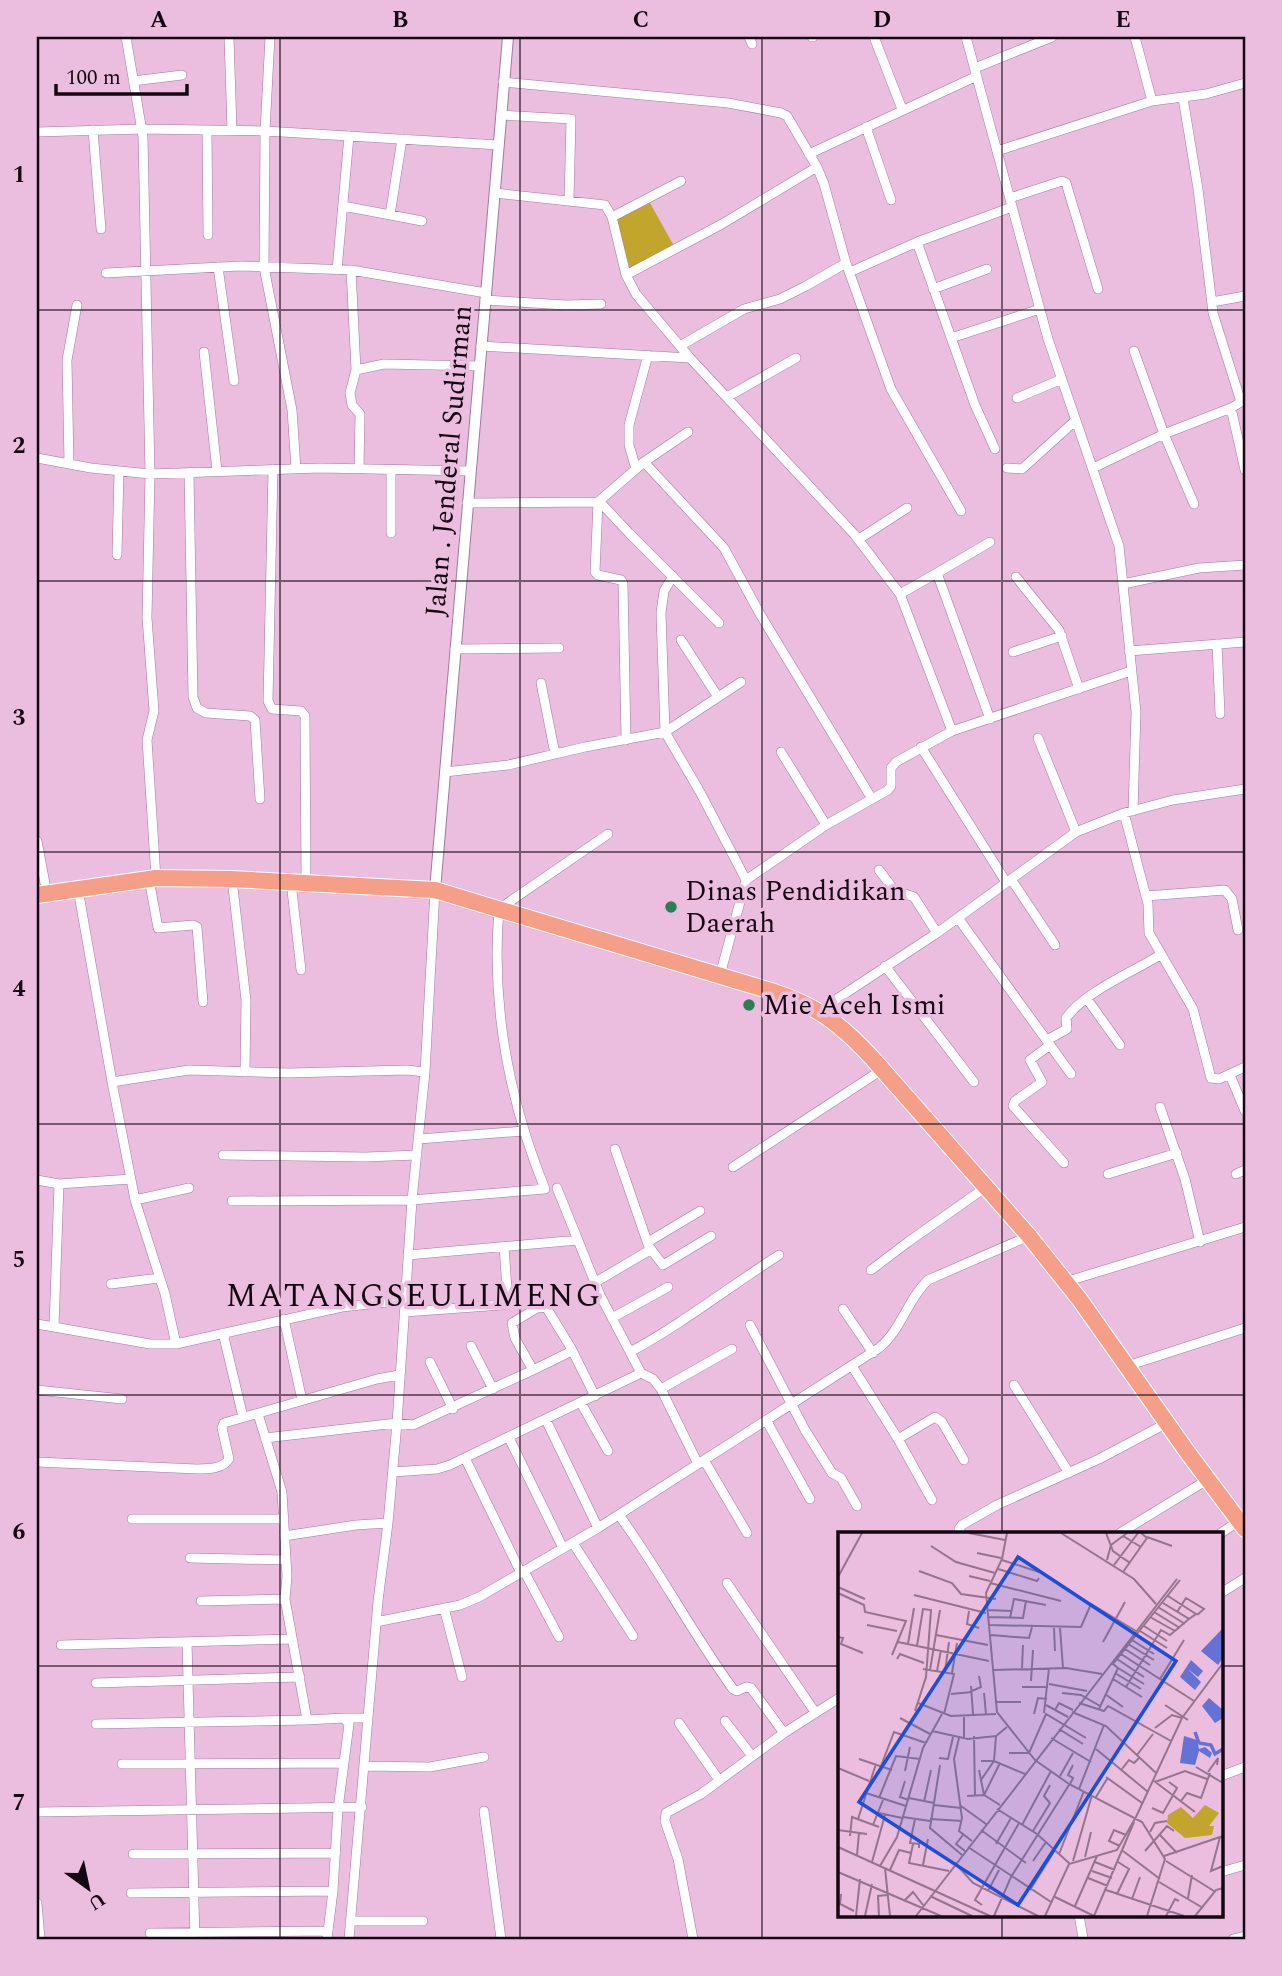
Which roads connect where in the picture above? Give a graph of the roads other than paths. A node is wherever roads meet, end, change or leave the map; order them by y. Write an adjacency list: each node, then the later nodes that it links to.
1 (126, 37): 11 (street)
2 (229, 37): 22 (street)
3 (270, 37): 23 (street)
4 (508, 37): 12 (street, Jalan . Jenderal Sudirman)
5 (874, 37): 16 (street)
6 (966, 37): 9 (street)
7 (1052, 37): 9 (street)
8 (1135, 37): 15 (street)
9 (976, 72): 16 (street); 28 (street)
10 (182, 75): 11 (street)
11 (133, 81): 19 (street)
12 (503, 82): 17 (street, Jalan . Jenderal Sudirman); 29 (street)
13 (1245, 83): 14 (street)
14 (1183, 98): 15 (street); 56 (street)
15 (1152, 101): 28 (street)
16 (902, 109): 18 (street)
17 (501, 115): 27 (street, Jalan . Jenderal Sudirman); 33 (street)
18 (866, 127): 29 (street); 34 (street)
19 (142, 129): 20 (street); 21 (street); 49 (street)
20 (93, 130): 24 (street); 40 (street)
21 (207, 130): 22 (street); 41 (street)
22 (232, 130): 23 (street)
23 (265, 131): 25 (street); 44 (street)
24 (37, 132)
25 (349, 136): 26 (street); 36 (street)
26 (402, 139): 27 (street); 37 (street)
27 (499, 145): 32 (street, Jalan . Jenderal Sudirman)
28 (997, 151): 35 (street)
29 (809, 154): 30 (street)
30 (817, 167): 45 (street); 51 (street)
31 (681, 181): 38 (street)
32 (495, 193): 33 (street); 54 (street, Jalan . Jenderal Sudirman)
33 (569, 200): 38 (street)
34 (891, 200)
35 (1011, 202): 42 (street); 53 (street); 59 (street)
36 (343, 206): 37 (street); 47 (street)
37 (390, 215): 39 (street)
38 (612, 218): 51 (street)
39 (422, 221)
40 (101, 229)
41 (208, 235)
42 (917, 242): 45 (street); 52 (street)
43 (218, 267): 44 (street); 49 (street); 71 (street)
44 (264, 267): 47 (street); 84 (street)
45 (848, 267): 62 (street); 99 (street)
46 (987, 269): 52 (street)
47 (337, 270): 48 (street)
48 (351, 270): 54 (street); 69 (street)
49 (147, 271): 50 (street); 94 (street)
50 (106, 273)
51 (626, 275): 62 (street)
52 (933, 289): 60 (street)
53 (1098, 289)
54 (486, 296): 57 (street); 61 (street, Jalan . Jenderal Sudirman)
55 (1245, 296): 56 (street)
56 (1212, 302): 74 (street)
57 (601, 304)
58 (77, 305): 81 (street)
59 (1040, 309): 60 (street); 70 (street)
60 (951, 338): 78 (street)
61 (481, 346): 65 (street); 68 (street, Jalan . Jenderal Sudirman)
62 (680, 346): 66 (street)
63 (1134, 351): 77 (street)
64 (204, 352): 91 (street)
65 (648, 355): 66 (street); 86 (street)
66 (690, 358): 72 (street)
67 (796, 358): 72 (street)
68 (480, 366): 69 (street); 92 (street, Jalan . Jenderal Sudirman)
69 (356, 370): 85 (street)
70 (1062, 379): 73 (street); 75 (street)
71 (234, 381)
72 (727, 397): 101 (street)
73 (1017, 398)
74 (1231, 408): 77 (street); 89 (street)
75 (1076, 420): 82 (street); 83 (street)
76 (688, 432): 80 (street)
77 (1164, 434): 83 (street); 97 (street)
78 (995, 449)
79 (37, 458): 81 (street)
80 (644, 462): 86 (street); 135 (street)
81 (69, 464): 90 (street)
82 (1007, 468)
83 (1093, 468): 108 (street)
84 (296, 469): 85 (street); 87 (street)
85 (359, 469): 88 (street)
86 (636, 469): 95 (street)
87 (273, 470): 91 (street); 147 (street)
88 (391, 470): 92 (street); 100 (street)
89 (1245, 470)
90 (118, 471): 94 (street); 103 (street)
91 (217, 471): 93 (street)
92 (470, 471): 96 (street, Jalan . Jenderal Sudirman)
93 (189, 473): 94 (street); 136 (street)
94 (150, 474): 143 (street)
95 (598, 501): 96 (street); 106 (street); 129 (street)
96 (467, 503): 115 (street, Jalan . Jenderal Sudirman)
97 (1194, 504)
98 (907, 508): 101 (street)
99 (961, 511)
100 (391, 533)
101 (859, 539): 109 (street)
102 (990, 542): 105 (street)
103 (117, 555)
104 (1245, 565): 108 (street)
105 (937, 572): 109 (street); 125 (street)
106 (673, 576): 110 (street); 127 (street)
107 (1016, 577): 111 (street)
108 (1123, 584): 117 (street)
109 (900, 594): 126 (street)
110 (719, 623)
111 (1062, 636): 118 (street); 122 (street)
112 (681, 640): 123 (street)
113 (1245, 642): 114 (street)
114 (1217, 644): 117 (street); 124 (street)
115 (455, 649): 116 (street); 133 (street, Jalan . Jenderal Sudirman)
116 (559, 649)
117 (1129, 651): 119 (street)
118 (1013, 652)
119 (1131, 671): 122 (street); 137 (street)
120 (741, 682): 123 (street)
121 (541, 683): 132 (street)
122 (1079, 689): 125 (street)
123 (718, 697): 127 (street)
124 (1220, 714)
125 (990, 719): 126 (street)
126 (952, 731): 130 (street)
127 (666, 732): 129 (street); 145 (street)
128 (1038, 738): 139 (street)
129 (626, 740): 132 (street)
130 (921, 747): 135 (street); 146 (street)
131 (781, 752): 138 (street)
132 (555, 754): 133 (street)
133 (445, 772): 149 (street, Jalan . Jenderal Sudirman)
134 (1245, 789): 137 (street)
135 (872, 799): 138 (street)
136 (260, 800)
137 (1129, 812): 139 (street); 151 (street)
138 (826, 825): 145 (street)
139 (1076, 832): 146 (street)
140 (608, 834): 152 (street)
141 (37, 841): 150 (street)
142 (879, 870): 155 (street)
143 (153, 879): 144 (highway); 148 (highway); 162 (street)
144 (232, 880): 147 (highway); 168 (street)
145 (746, 880): 160 (street)
146 (1008, 881): 153 (street); 156 (street)
147 (299, 883): 149 (highway); 159 (street)
148 (78, 889): 150 (highway); 172 (street)
149 (435, 890): 152 (highway); 169 (street)
150 (42, 894)
151 (1146, 896): 154 (street); 157 (street)
152 (499, 909): 160 (highway); 176 (street)
153 (958, 918): 155 (street); 164 (street)
154 (1238, 930)
155 (937, 933): 158 (street)
156 (1055, 945)
157 (1160, 955): 161 (street); 171 (street)
158 (885, 967): 163 (street); 173 (street)
159 (300, 970)
160 (720, 975): 163 (highway)
161 (1087, 999): 164 (street); 165 (street)
162 (203, 1002)
163 (820, 1010): 167 (highway)
164 (1049, 1042): 170 (street); 182 (street)
165 (1120, 1045)
166 (1245, 1067): 171 (street)
167 (883, 1069): 183 (street); 188 (highway)
168 (245, 1072): 169 (street); 172 (street)
169 (422, 1072): 177 (street)
170 (1071, 1074)
171 (1230, 1075): 175 (street)
172 (111, 1082): 185 (street)
173 (974, 1082)
174 (1160, 1107): 179 (street)
175 (1245, 1111)
176 (524, 1131): 177 (street); 192 (street)
177 (419, 1139): 181 (street)
178 (615, 1149): 200 (street)
179 (1177, 1153): 184 (street); 199 (street)
180 (223, 1155): 181 (street)
181 (415, 1156): 192 (street)
182 (1064, 1164)
183 (733, 1167)
184 (1108, 1174)
185 (131, 1179): 187 (street); 191 (street)
186 (37, 1180): 187 (street)
187 (59, 1184): 217 (street)
188 (986, 1187): 197 (highway); 204 (street)
189 (188, 1188): 191 (street)
190 (557, 1188): 198 (street)
191 (135, 1200): 205 (street)
192 (410, 1200): 193 (street); 202 (street)
193 (232, 1201)
194 (700, 1211): 200 (street)
195 (1245, 1227): 199 (street)
196 (711, 1236): 200 (street)
197 (1029, 1236): 206 (highway); 225 (street)
198 (579, 1240): 201 (street); 207 (street)
199 (1200, 1242): 206 (street)
200 (649, 1245): 207 (street)
201 (504, 1247): 202 (street); 212 (street)
202 (408, 1255): 210 (street)
203 (779, 1255): 224 (street)
204 (871, 1270)
205 (159, 1278): 208 (street); 220 (street)
206 (1065, 1282): 228 (highway)
207 (594, 1283): 213 (street)
208 (111, 1284)
209 (668, 1287): 213 (street)
210 (398, 1301): 212 (street); 214 (street)
211 (842, 1309): 225 (street)
212 (405, 1312): 231 (street)
213 (612, 1318): 224 (street)
214 (284, 1319): 219 (street); 238 (street)
215 (37, 1324): 217 (street)
216 (750, 1325): 240 (street)
217 (54, 1327): 220 (street)
218 (1245, 1328): 228 (street)
219 (223, 1333): 220 (street); 243 (street)
220 (176, 1344)
221 (471, 1346): 233 (street)
222 (732, 1349): 234 (street)
223 (572, 1351): 229 (street); 229 (street); 236 (street)
224 (630, 1352): 230 (street)
225 (873, 1353): 227 (street)
226 (430, 1362): 241 (street)
227 (852, 1366): 240 (street); 250 (street)
228 (1127, 1366): 247 (highway)
229 (533, 1370): 233 (street)
230 (641, 1373): 234 (street); 236 (street)
231 (399, 1375): 238 (street); 246 (street)
232 (1014, 1385): 257 (street)
233 (493, 1389): 241 (street)
234 (661, 1389): 255 (street)
235 (37, 1390): 237 (street)
236 (594, 1396): 239 (street)
237 (122, 1399)
238 (302, 1400): 242 (street)
239 (582, 1403): 244 (street); 251 (street)
240 (793, 1404): 245 (street); 261 (street)
241 (453, 1409): 246 (street)
242 (258, 1414): 243 (street); 248 (street)
243 (243, 1418): 254 (street)
244 (546, 1420): 249 (street); 267 (street)
245 (766, 1420): 255 (street); 259 (street)
246 (397, 1423): 248 (street); 256 (street)
247 (1167, 1423): 257 (street); 258 (highway)
248 (265, 1438): 264 (street)
249 (509, 1438): 252 (street); 274 (street)
250 (898, 1439): 253 (street); 260 (street)
251 (608, 1451)
252 (465, 1458): 256 (street); 277 (street)
253 (964, 1460)
254 (37, 1462)
255 (701, 1462): 262 (street); 270 (street)
256 (393, 1472): 265 (street)
257 (1069, 1473): 268 (street)
258 (1207, 1480): 266 (highway); 269 (street)
259 (810, 1499)
260 (932, 1500)
261 (857, 1506)
262 (619, 1515): 267 (street); 303 (street)
263 (132, 1519): 264 (street)
264 (284, 1519): 272 (street)
265 (388, 1523): 272 (street); 284 (street)
266 (1242, 1525): 271 (street)
267 (598, 1528): 273 (street)
268 (960, 1532)
269 (1123, 1532)
270 (747, 1533)
271 (1222, 1533)
272 (284, 1536): 276 (street)
273 (573, 1543): 274 (street); 285 (street)
274 (563, 1548): 277 (street)
275 (190, 1558): 276 (street)
276 (286, 1560): 281 (street)
277 (522, 1572): 283 (street); 286 (street)
278 (1245, 1578): 280 (street)
279 (727, 1583): 295 (street)
280 (1222, 1592)
281 (285, 1599): 282 (street); 287 (street)
282 (201, 1601)
283 (444, 1608): 284 (street); 291 (street)
284 (376, 1622): 297 (street)
285 (633, 1636)
286 (559, 1637)
287 (292, 1639): 288 (street); 290 (street)
288 (187, 1642): 289 (street); 292 (street)
289 (61, 1645)
290 (300, 1677): 292 (street); 298 (street)
291 (462, 1677)
292 (188, 1681): 293 (street); 300 (street)
293 (96, 1683)
294 (838, 1699): 295 (street)
295 (815, 1712): 303 (street)
296 (339, 1718): 297 (street); 298 (street); 307 (street)
297 (368, 1718): 309 (street)
298 (307, 1720): 300 (street)
299 (725, 1721): 304 (street)
300 (190, 1723): 302 (street); 306 (street)
301 (679, 1723): 312 (street)
302 (96, 1724)
303 (784, 1733): 304 (street)
304 (752, 1756): 312 (street)
305 (484, 1757): 309 (street)
306 (190, 1763): 307 (street); 308 (street); 315 (street)
307 (343, 1763): 314 (street)
308 (122, 1764)
309 (365, 1766): 313 (street)
310 (1245, 1767): 311 (street)
311 (1222, 1773)
312 (719, 1780): 338 (street)
313 (359, 1807): 314 (street); 328 (street)
314 (342, 1809): 315 (street); 319 (street)
315 (192, 1810): 317 (street); 318 (street)
316 (484, 1811): 337 (street)
317 (37, 1812)
318 (192, 1853): 319 (street); 320 (street); 323 (street)
319 (336, 1853): 324 (street)
320 (133, 1854)
321 (1245, 1865): 322 (street)
322 (1222, 1872)
323 (194, 1891): 324 (street); 325 (street); 332 (street)
324 (333, 1891): 331 (street)
325 (131, 1893)
326 (37, 1903): 335 (street)
327 (1079, 1916): 334 (street)
328 (350, 1921): 329 (street); 336 (street)
329 (423, 1921)
330 (150, 1933): 332 (street)
331 (327, 1935): 332 (street)
332 (195, 1936)
333 (1245, 1936): 339 (street)
334 (1083, 1938)
335 (40, 1939)
336 (349, 1939)
337 (502, 1939)
338 (693, 1939)
339 (1233, 1939)

